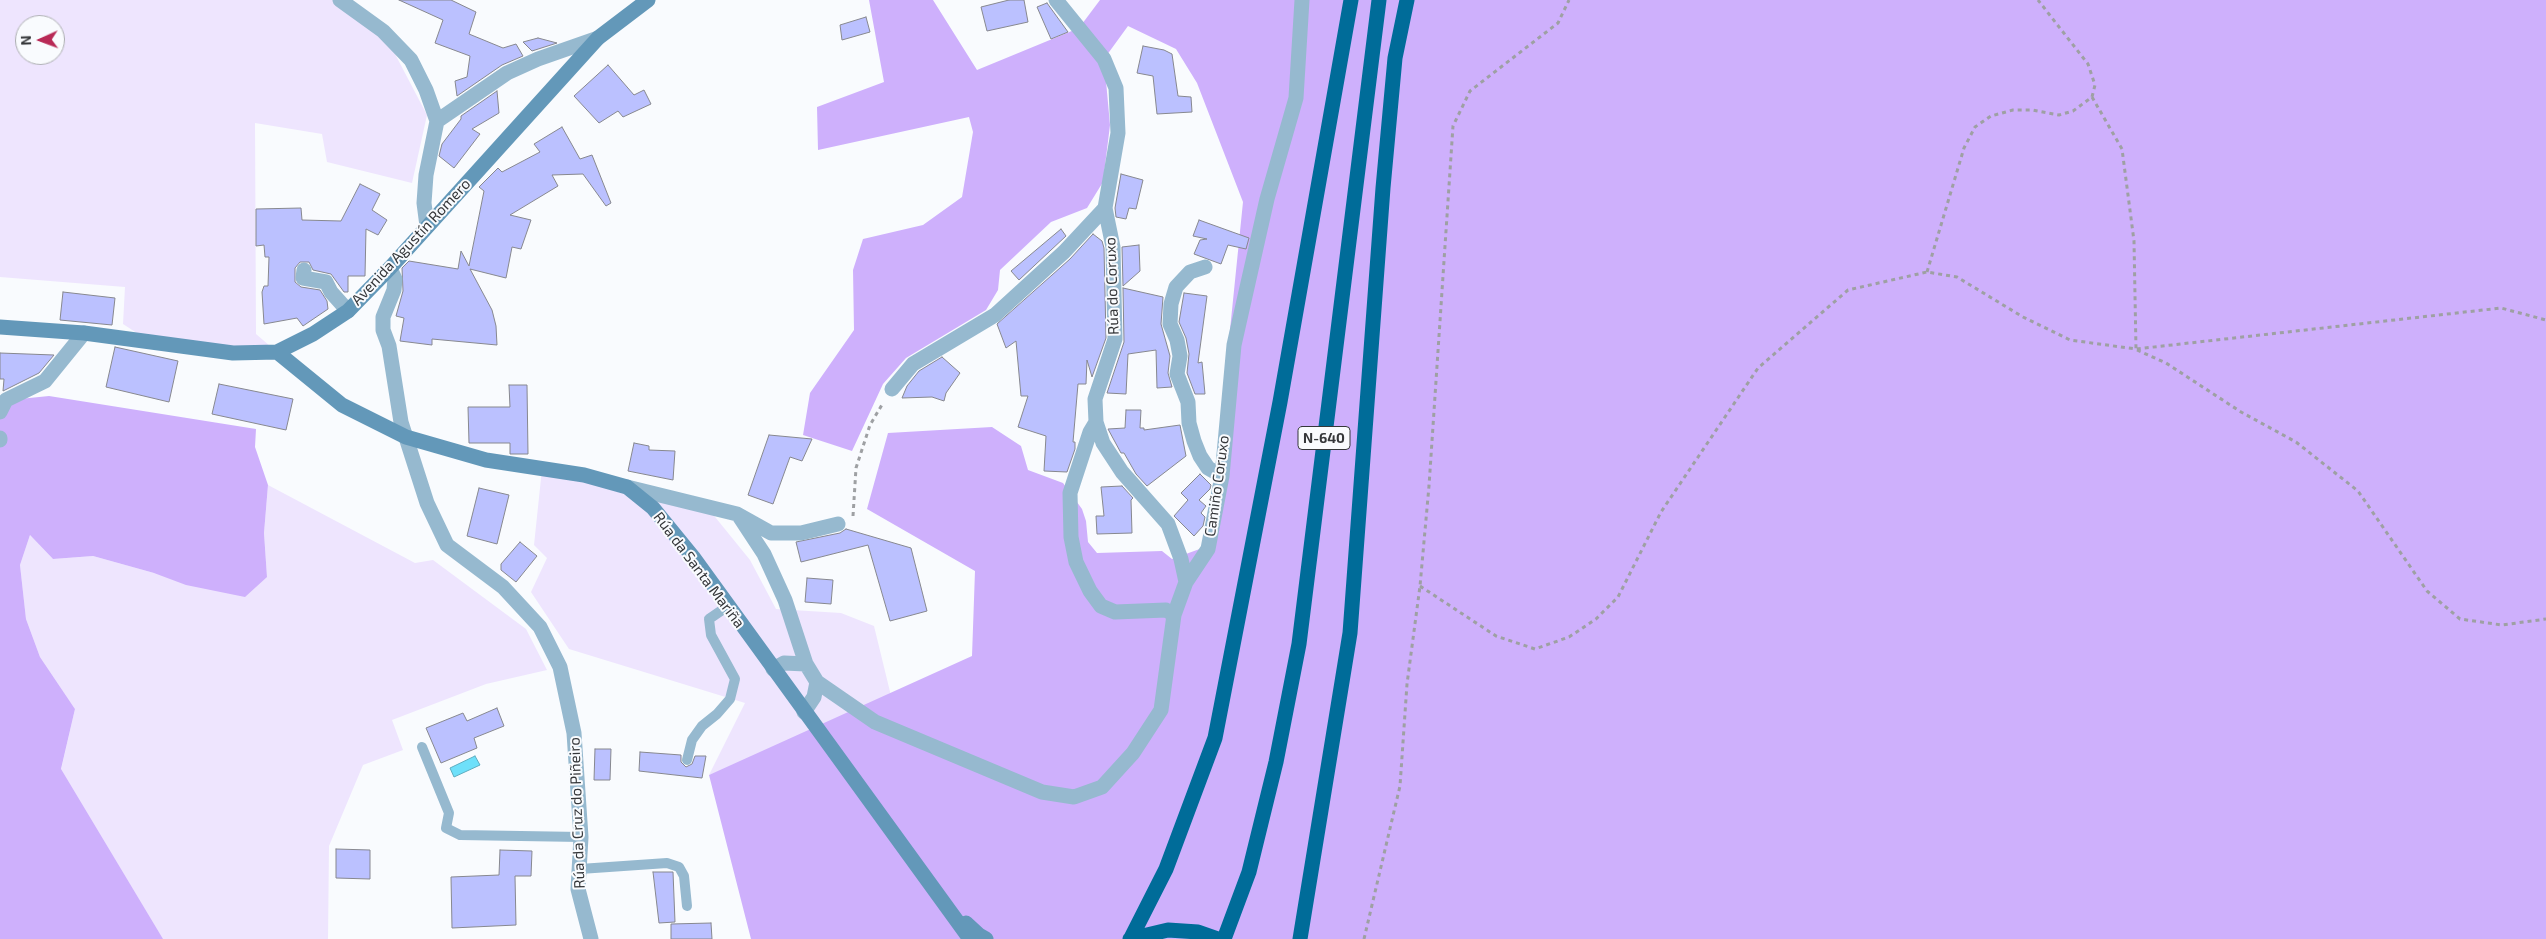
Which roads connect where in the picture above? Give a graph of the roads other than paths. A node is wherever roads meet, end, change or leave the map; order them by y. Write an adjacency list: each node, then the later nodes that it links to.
1 (341, 0): 9 (street)
2 (648, 0): 8 (street, Avenida Agustín Romero)
3 (1056, 0): 10 (street)
4 (1302, 0): 23 (street, Camiño Coruxo)
5 (1351, 0): 43 (highway)
6 (1379, 0): 45 (highway, N-640)
7 (1407, 0): 46 (highway)
8 (598, 38): 9 (street); 11 (street, Avenida Agustín Romero)
9 (437, 121): 11 (street)
10 (1105, 208): 19 (street); 21 (street, Rúa do Coruxo)
11 (427, 226): 13 (street, Avenida Agustín Romero)
12 (1205, 267): 23 (street)
13 (390, 268): 15 (street, Avenida Agustín Romero); 22 (street, Rúa da Cruz do Piñeiro)
14 (304, 270): 15 (street)
15 (348, 311): 18 (street, Avenida Agustín Romero)
16 (0, 327): 17 (street, Avenida Agustín Romero)
17 (84, 333): 18 (street, Avenida Agustín Romero); 20 (street)
18 (277, 352): 22 (street, Rúa da Santa Mariña)
19 (892, 389)
20 (0, 412)
21 (1096, 422): 27 (street, Rúa do Coruxo); 29 (street, Rúa do Coruxo)
22 (406, 437): 24 (street, Rúa da Santa Mariña); 36 (street, Rúa da Cruz do Piñeiro)
23 (1222, 476): 27 (street, Camiño Coruxo)
24 (627, 487): 25 (street); 28 (street, Rúa da Santa Mariña)
25 (737, 514): 26 (street); 30 (street)
26 (838, 524)
27 (1186, 582): 29 (street, Camiño Coruxo)
28 (728, 606): 31 (street, Rúa da Santa Mariña); 35 (lane)
29 (1174, 615): 32 (street, Camiño Coruxo)
30 (806, 664): 31 (street); 32 (street)
31 (773, 669): 33 (street, Rúa da Santa Mariña)
32 (817, 682): 33 (street)
33 (804, 712): 38 (street, Rúa da Santa Mariña)
34 (422, 747): 36 (lane)
35 (687, 760)
36 (580, 837): 37 (street, Rúa da Cruz do Piñeiro)
37 (580, 869): 39 (lane); 40 (street, Rúa da Cruz do Piñeiro)
38 (938, 894): 41 (street, Rúa da Santa Mariña); 42 (street, Rúa da Santa Mariña)
39 (687, 906)
40 (591, 939)
41 (970, 939)
42 (986, 939)
43 (1131, 939): 44 (highway)
44 (1218, 939)
45 (1224, 939)
46 (1300, 939)

